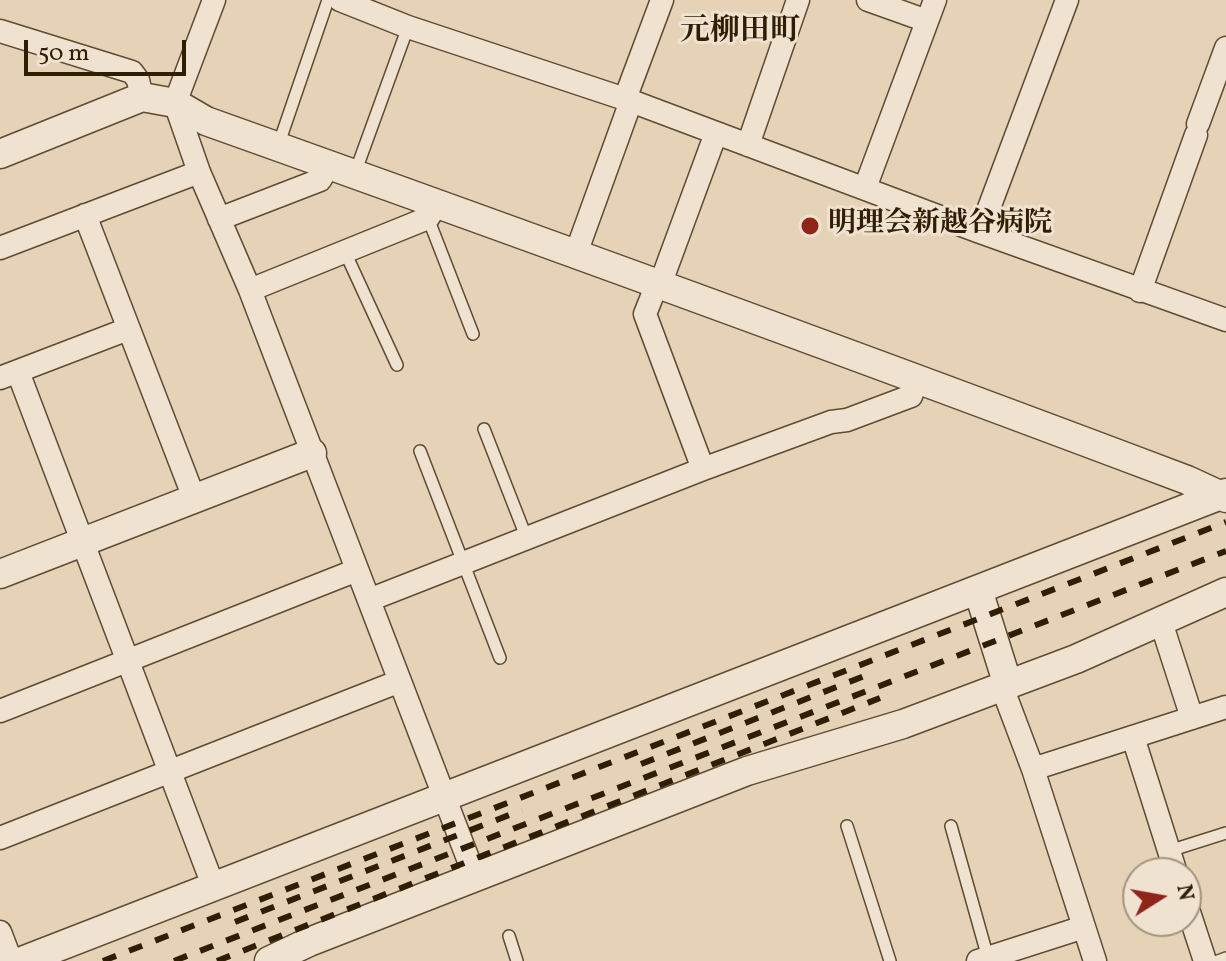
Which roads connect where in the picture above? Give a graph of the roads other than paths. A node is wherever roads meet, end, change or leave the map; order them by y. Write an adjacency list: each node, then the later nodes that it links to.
1 (214, 0): 14 (street)
2 (328, 0): 17 (lane)
3 (340, 0): 9 (street)
4 (662, 0): 13 (street)
5 (798, 0): 16 (street)
6 (868, 0): 8 (street)
7 (1067, 0): 25 (street)
8 (931, 11): 21 (street)
9 (408, 27): 13 (street); 19 (lane)
10 (0, 31): 12 (street)
11 (1226, 48): 31 (street)
12 (142, 97): 14 (street); 18 (street)
13 (628, 100): 15 (street); 28 (street)
14 (175, 103): 17 (street); 20 (street)
15 (716, 133): 16 (street); 29 (street)
16 (748, 145): 21 (street)
17 (278, 146): 19 (street)
18 (0, 154)
19 (342, 170): 22 (street); 24 (street)
20 (199, 172): 23 (street); 24 (street)
21 (865, 188): 25 (street)
22 (433, 211): 27 (street); 28 (street); 34 (lane)
23 (85, 215): 26 (street); 33 (street)
24 (219, 219): 30 (street)
25 (980, 232): 31 (street)
26 (2, 243)
27 (345, 252): 30 (street); 35 (lane)
28 (575, 256): 29 (street)
29 (658, 284): 37 (street); 41 (street)
30 (250, 290): 40 (street)
31 (1140, 291): 32 (street)
32 (1226, 320)
33 (128, 329): 36 (street); 43 (street)
34 (473, 334)
35 (397, 365)
36 (9, 375): 45 (street)
37 (917, 379): 41 (street); 42 (street)
38 (484, 429): 44 (lane)
39 (420, 451): 46 (lane)
40 (312, 453): 43 (street); 48 (street)
41 (703, 469): 44 (street)
42 (1224, 495): 49 (street)
43 (194, 498): 45 (street)
44 (527, 539): 46 (street)
45 (82, 542): 47 (street); 54 (street)
46 (464, 564): 51 (street); 53 (lane)
47 (2, 567)
48 (357, 570): 51 (street); 54 (street)
49 (978, 590): 56 (street); 63 (street)
50 (1226, 592): 52 (street)
51 (369, 600): 55 (street)
52 (1161, 622): 56 (street); 59 (street)
53 (500, 658)
54 (128, 661): 58 (street); 62 (street)
55 (400, 681): 62 (street); 63 (street)
56 (1005, 686): 61 (street); 70 (street)
57 (1226, 707): 59 (street)
58 (0, 711)
59 (1192, 718): 60 (street)
60 (1133, 737): 61 (street); 68 (street)
61 (1033, 769): 72 (street)
62 (170, 772): 67 (street); 71 (street)
63 (445, 796): 70 (street); 71 (street)
64 (847, 826): 82 (lane)
65 (951, 826): 77 (lane)
66 (1226, 833): 68 (lane)
67 (0, 838)
68 (1169, 851): 69 (street)
69 (1171, 857)
70 (475, 877): 80 (street)
71 (214, 888): 79 (street)
72 (1084, 927): 77 (street); 83 (street)
73 (0, 932): 78 (street)
74 (509, 936): 81 (lane)
75 (1197, 937): 84 (street)
76 (1226, 958): 85 (lane)
77 (983, 960)
78 (11, 961)
79 (22, 961)
80 (269, 961)
81 (517, 961)
82 (890, 961)
83 (1095, 961)
84 (1205, 961)
85 (1218, 961)

